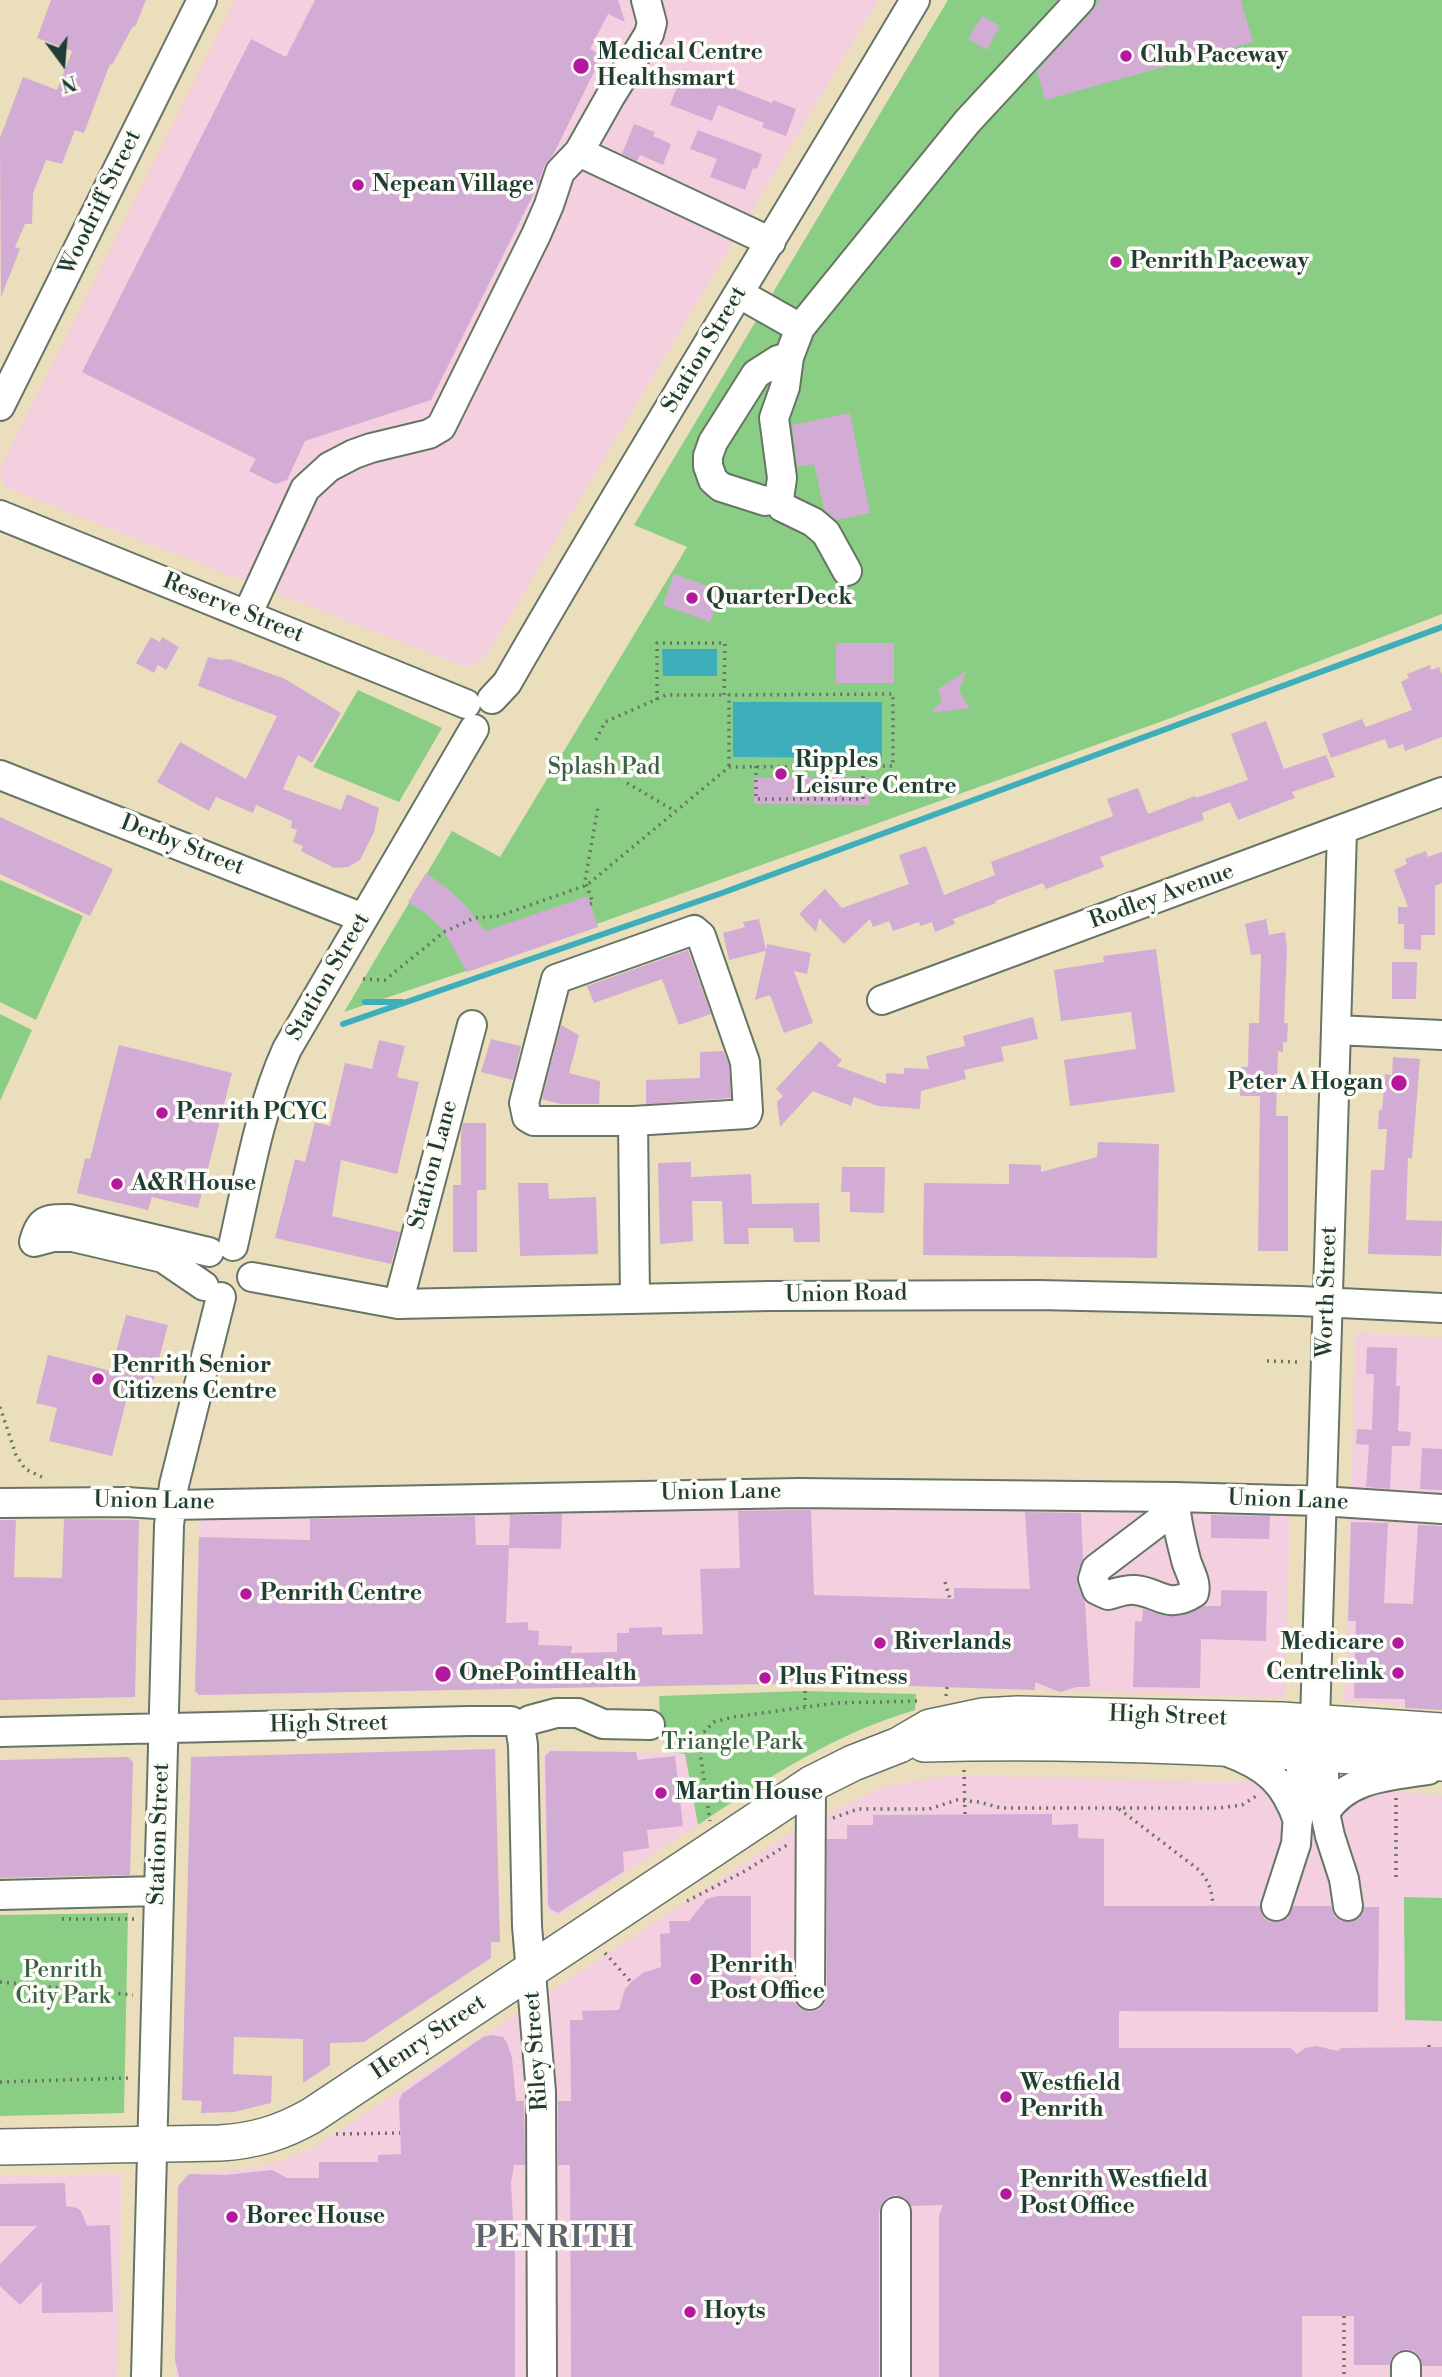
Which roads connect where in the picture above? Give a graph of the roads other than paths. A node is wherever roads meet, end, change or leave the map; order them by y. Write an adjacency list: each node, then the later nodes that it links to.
1 (202, 0): 10 (street, Woodriff Street)
2 (646, 0): 5 (street)
3 (915, 0): 6 (street, Station Street)
4 (1080, 0): 8 (street)
5 (579, 152): 6 (street); 14 (street)
6 (771, 242): 7 (street, Station Street)
7 (740, 294): 8 (street); 15 (street, Station Street)
8 (800, 328): 9 (street)
9 (789, 357): 11 (street); 11 (street)
10 (0, 406)
11 (779, 499): 13 (street)
12 (0, 515): 14 (street, Reserve Street)
13 (847, 571)
14 (247, 615): 15 (street, Reserve Street)
15 (478, 710): 19 (street, Station Street)
16 (0, 775): 19 (street, Derby Street)
17 (1442, 792): 18 (street, Rodley Avenue)
18 (1342, 831): 20 (street, Rodley Avenue); 22 (street, Worth Street)
19 (363, 918): 25 (street, Station Street)
20 (882, 1000)
21 (472, 1025): 30 (street, Station Lane)
22 (1336, 1030): 23 (street); 29 (street, Worth Street)
23 (1442, 1035)
24 (633, 1121): 24 (street); 28 (street)
25 (221, 1249): 26 (street); 27 (street); 27 (street)
26 (252, 1277): 27 (street); 30 (street, Union Road)
27 (212, 1292): 34 (street, Station Street)
28 (635, 1299): 29 (street, Union Road); 30 (street, Union Road)
29 (1328, 1302): 31 (street, Union Road); 32 (street, Worth Street)
30 (398, 1304)
31 (1442, 1308)
32 (1321, 1501): 34 (street, Union Lane); 35 (street, Union Lane); 41 (street, Worth Street)
33 (0, 1503): 34 (street, Union Lane)
34 (171, 1505): 38 (street, Station Street)
35 (1442, 1509)
36 (520, 1726): 37 (street, High Street); 38 (street, High Street); 52 (street, Riley Street)
37 (650, 1726)
38 (163, 1728): 40 (street, High Street); 48 (street, Station Street)
39 (1442, 1731): 41 (main road, High Street)
40 (0, 1732)
41 (1314, 1738): 42 (main road, High Street); 43 (main road, High Street); 44 (main road, High Street); 46 (street, Worth Street); 47 (street, Worth Street)
42 (899, 1745): 43 (main road, High Street); 45 (main road, High Street)
43 (1220, 1749): 47 (street)
44 (1442, 1765): 46 (street)
45 (811, 1784): 52 (main road, Henry Street); 53 (street)
46 (1325, 1813): 51 (street, Worth Street)
47 (1299, 1823): 50 (street, Worth Street)
48 (158, 1891): 49 (street); 54 (street, Station Street)
49 (0, 1895)
50 (1276, 1906)
51 (1348, 1906)
52 (531, 1970): 54 (main road, Henry Street); 58 (street, Riley Street)
53 (810, 1995)
54 (153, 2145): 55 (main road, Henry Street); 57 (street, Station Street)
55 (0, 2147)
56 (896, 2212): 59 (street)
57 (146, 2377)
58 (542, 2377)
59 (896, 2377)

